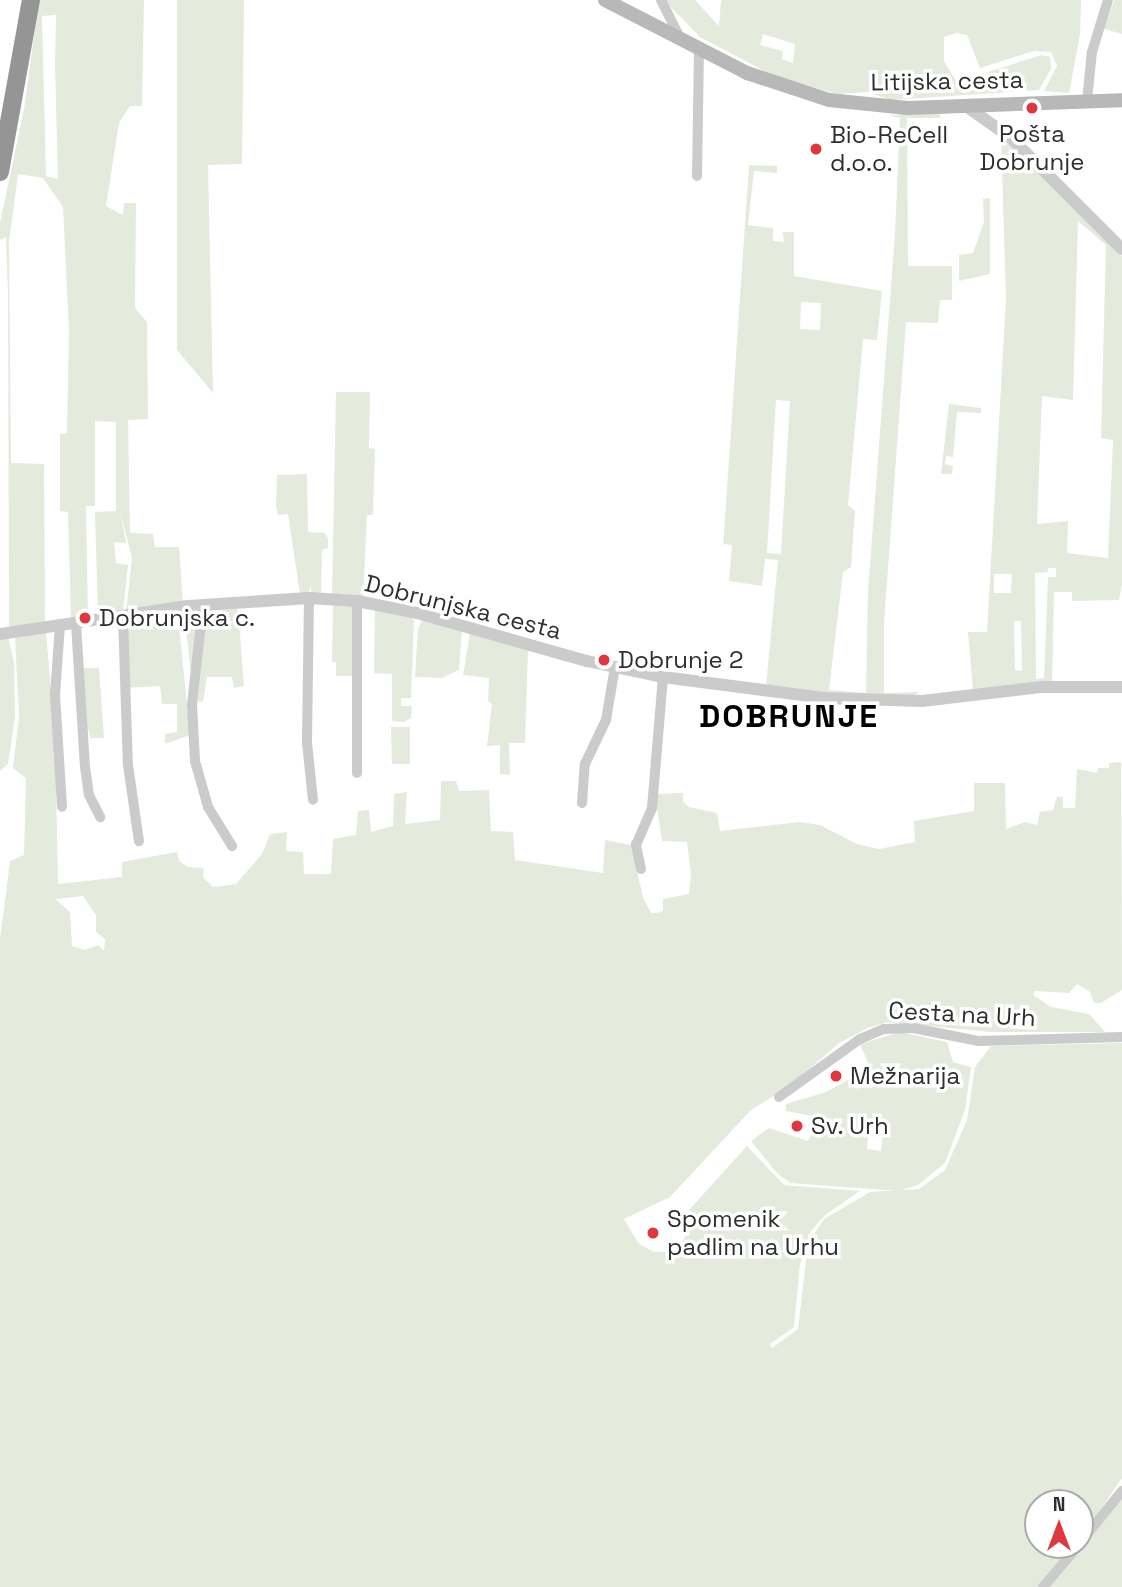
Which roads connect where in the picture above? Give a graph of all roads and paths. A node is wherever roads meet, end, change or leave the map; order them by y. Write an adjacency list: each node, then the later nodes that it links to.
1 (31, 0): 10 (highway)
2 (606, 0): 5 (main road, Litijska cesta)
3 (661, 0): 5 (street)
4 (1108, 0): 7 (street)
5 (680, 38): 6 (main road, Litijska cesta)
6 (699, 48): 9 (main road, Litijska cesta); 11 (street)
7 (1087, 100): 8 (main road, Litijska cesta); 9 (main road, Litijska cesta)
8 (1122, 100)
9 (966, 106): 12 (street)
10 (0, 172)
11 (697, 176)
12 (1122, 249)
13 (309, 597): 14 (street, Dobrunjska cesta); 15 (street, Dobrunjska cesta); 24 (street)
14 (358, 601): 20 (street, Dobrunjska cesta); 23 (street)
15 (203, 605): 16 (street, Dobrunjska cesta); 29 (street)
16 (123, 617): 17 (street, Dobrunjska cesta); 28 (street)
17 (76, 624): 18 (street, Dobrunjska cesta); 27 (street)
18 (60, 625): 19 (street, Dobrunjska cesta); 26 (street)
19 (0, 634)
20 (615, 667): 21 (street, Dobrunjska cesta); 25 (street)
21 (663, 677): 22 (street, Dobrunjska cesta); 30 (street)
22 (1122, 687)
23 (357, 773)
24 (313, 800)
25 (582, 803)
26 (62, 807)
27 (100, 817)
28 (139, 841)
29 (232, 846)
30 (641, 869)
31 (1122, 1037): 32 (street, Cesta na Urh)
32 (779, 1097)
33 (1122, 1491): 34 (street)
34 (1094, 1526)
35 (1066, 1559): 36 (street)
36 (1043, 1587)

